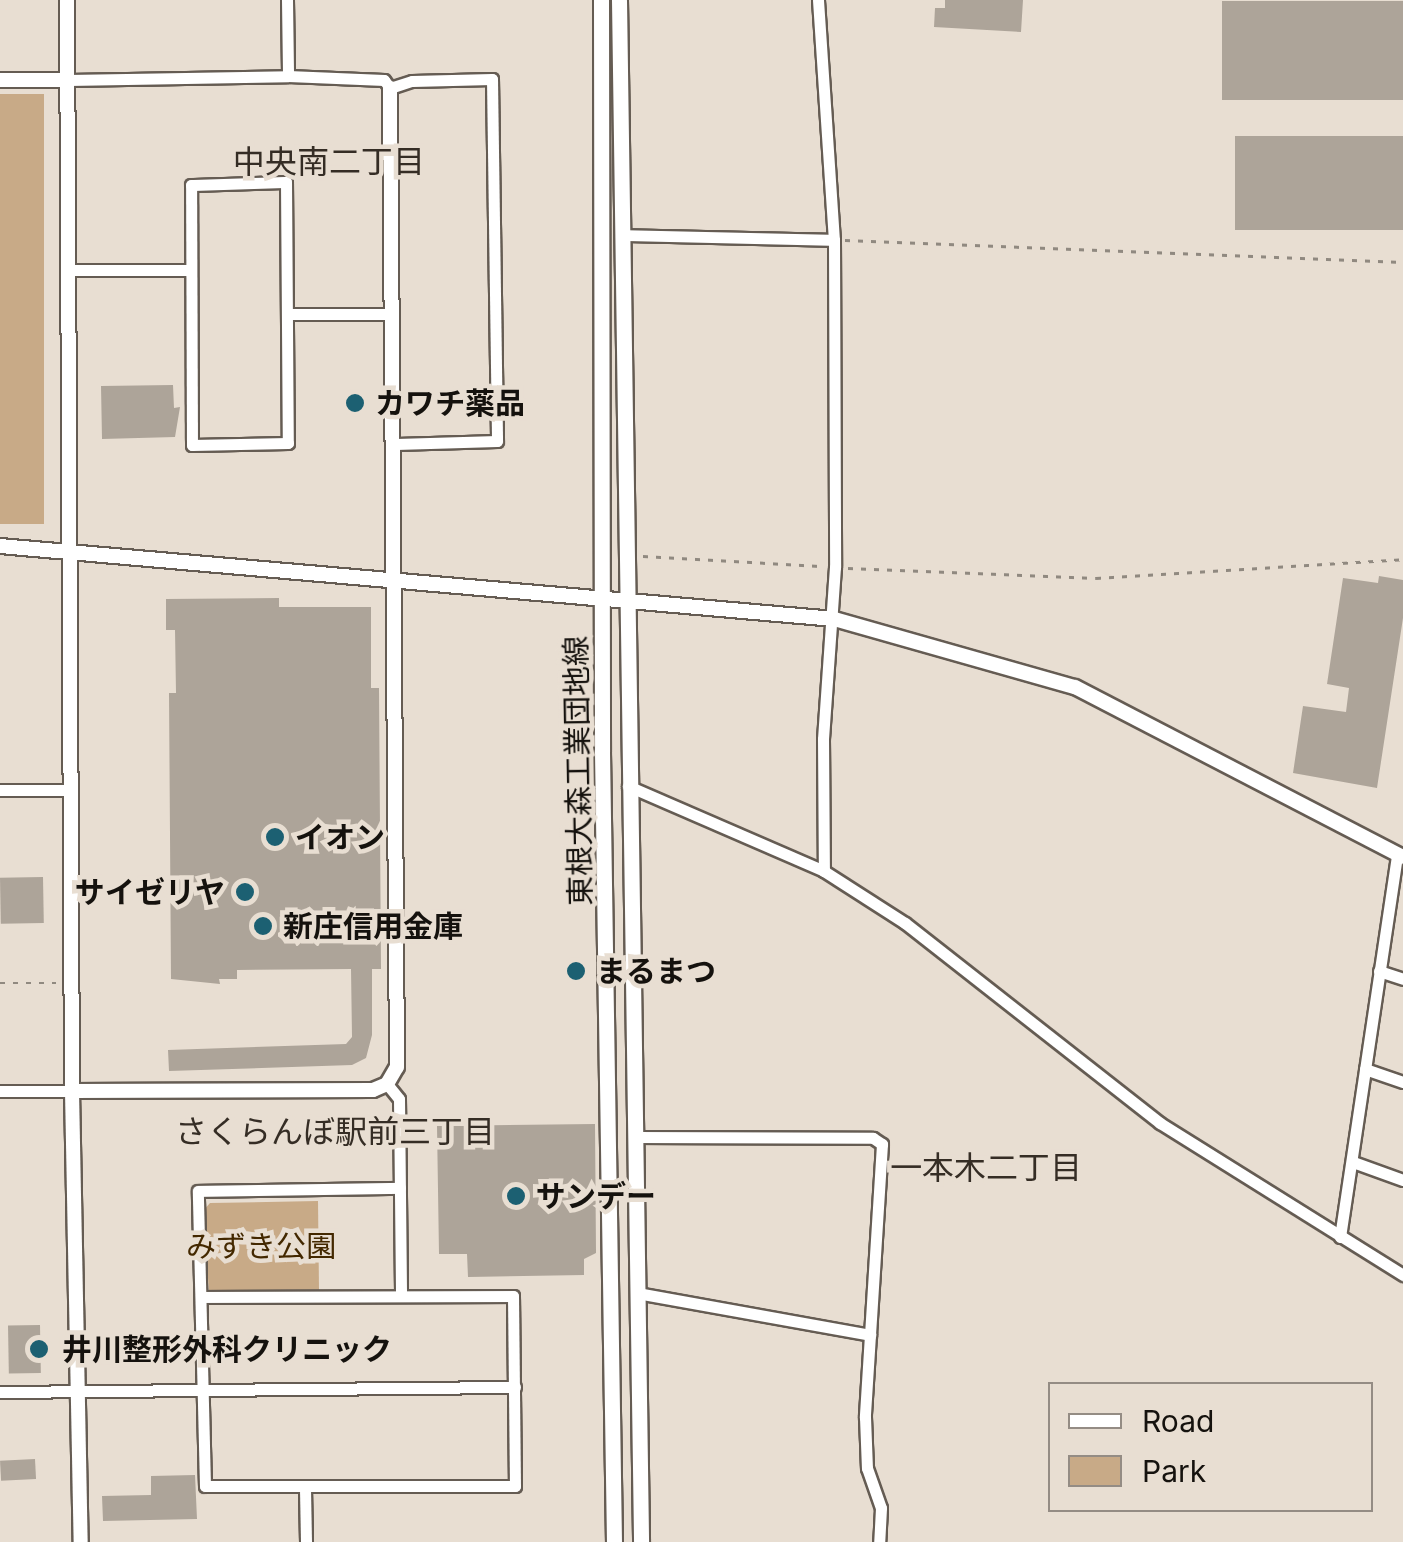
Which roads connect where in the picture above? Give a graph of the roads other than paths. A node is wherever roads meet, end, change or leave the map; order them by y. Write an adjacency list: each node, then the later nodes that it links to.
1 (67, 0): 8 (street)
2 (287, 0): 6 (street)
3 (601, 0): 20 (main road, 東根大森工業団地線)
4 (619, 0): 10 (main road, 東根大森工業団地線)
5 (818, 0): 11 (street)
6 (288, 76): 8 (street); 9 (street)
7 (0, 80): 8 (street)
8 (68, 80): 12 (street)
9 (390, 88): 15 (street); 16 (street)
10 (621, 235): 11 (street); 21 (main road, 東根大森工業団地線)
11 (834, 240): 22 (street)
12 (69, 270): 13 (street); 18 (street)
13 (188, 270): 14 (street); 14 (street)
14 (291, 314): 15 (street)
15 (392, 314): 16 (street)
16 (396, 444): 19 (street)
17 (0, 546): 18 (street)
18 (70, 553): 19 (street); 25 (street)
19 (394, 583): 20 (street); 32 (street)
20 (604, 600): 21 (street); 52 (main road, 東根大森工業団地線)
21 (627, 600): 22 (street); 23 (main road, 東根大森工業団地線)
22 (834, 619): 26 (street); 27 (street)
23 (628, 786): 27 (street); 35 (main road, 東根大森工業団地線)
24 (0, 790): 25 (street)
25 (70, 790): 34 (street)
26 (1400, 856): 28 (street)
27 (824, 871): 39 (street)
28 (1379, 970): 29 (street); 30 (street)
29 (1403, 979)
30 (1365, 1069): 31 (street); 36 (street)
31 (1403, 1082)
32 (386, 1084): 34 (street); 38 (street)
33 (0, 1091): 34 (street)
34 (72, 1092): 47 (street)
35 (634, 1137): 41 (main road, 東根大森工業団地線); 44 (street)
36 (1353, 1162): 37 (street); 39 (street)
37 (1403, 1180)
38 (400, 1188): 42 (street); 43 (street)
39 (1340, 1237): 40 (street)
40 (1403, 1276)
41 (636, 1293): 44 (street); 53 (main road, 東根大森工業団地線)
42 (402, 1294): 43 (street); 45 (street)
43 (201, 1297): 46 (street)
44 (870, 1335): 54 (street)
45 (515, 1387): 46 (street); 49 (street)
46 (203, 1390): 47 (street); 49 (street)
47 (80, 1391): 48 (street); 50 (street)
48 (0, 1392)
49 (306, 1489): 51 (street)
50 (81, 1542)
51 (306, 1542)
52 (614, 1542)
53 (641, 1542)
54 (879, 1542)

